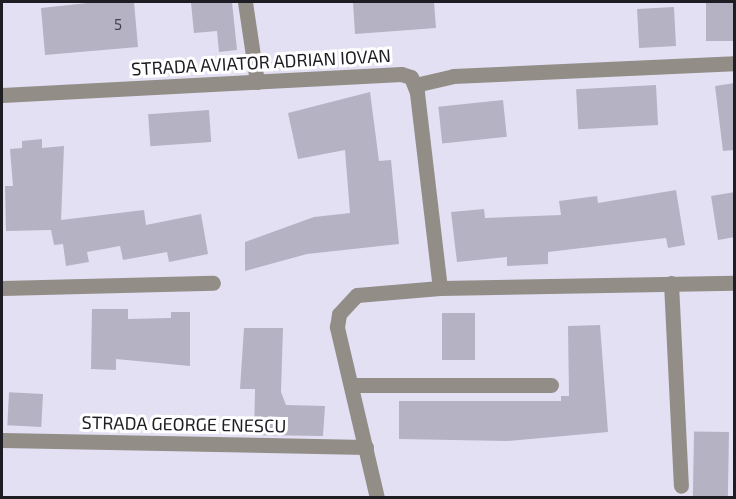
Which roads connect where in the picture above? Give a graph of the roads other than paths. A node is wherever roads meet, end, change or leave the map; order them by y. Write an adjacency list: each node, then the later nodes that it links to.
1 (245, 2): 3 (street)
2 (735, 63): 4 (street)
3 (256, 82): 4 (street, STRADA AVIATOR ADRIAN IOVAN); 5 (street, STRADA AVIATOR ADRIAN IOVAN)
4 (415, 85): 10 (street)
5 (2, 95)
6 (213, 283): 9 (street)
7 (671, 283): 8 (street); 10 (street); 15 (street)
8 (735, 283)
9 (2, 288)
10 (440, 288): 11 (street)
11 (351, 385): 12 (street); 14 (street)
12 (551, 385)
13 (2, 440): 14 (street, STRADA GEORGE ENESCU)
14 (366, 447): 16 (street)
15 (681, 486)
16 (377, 498)

